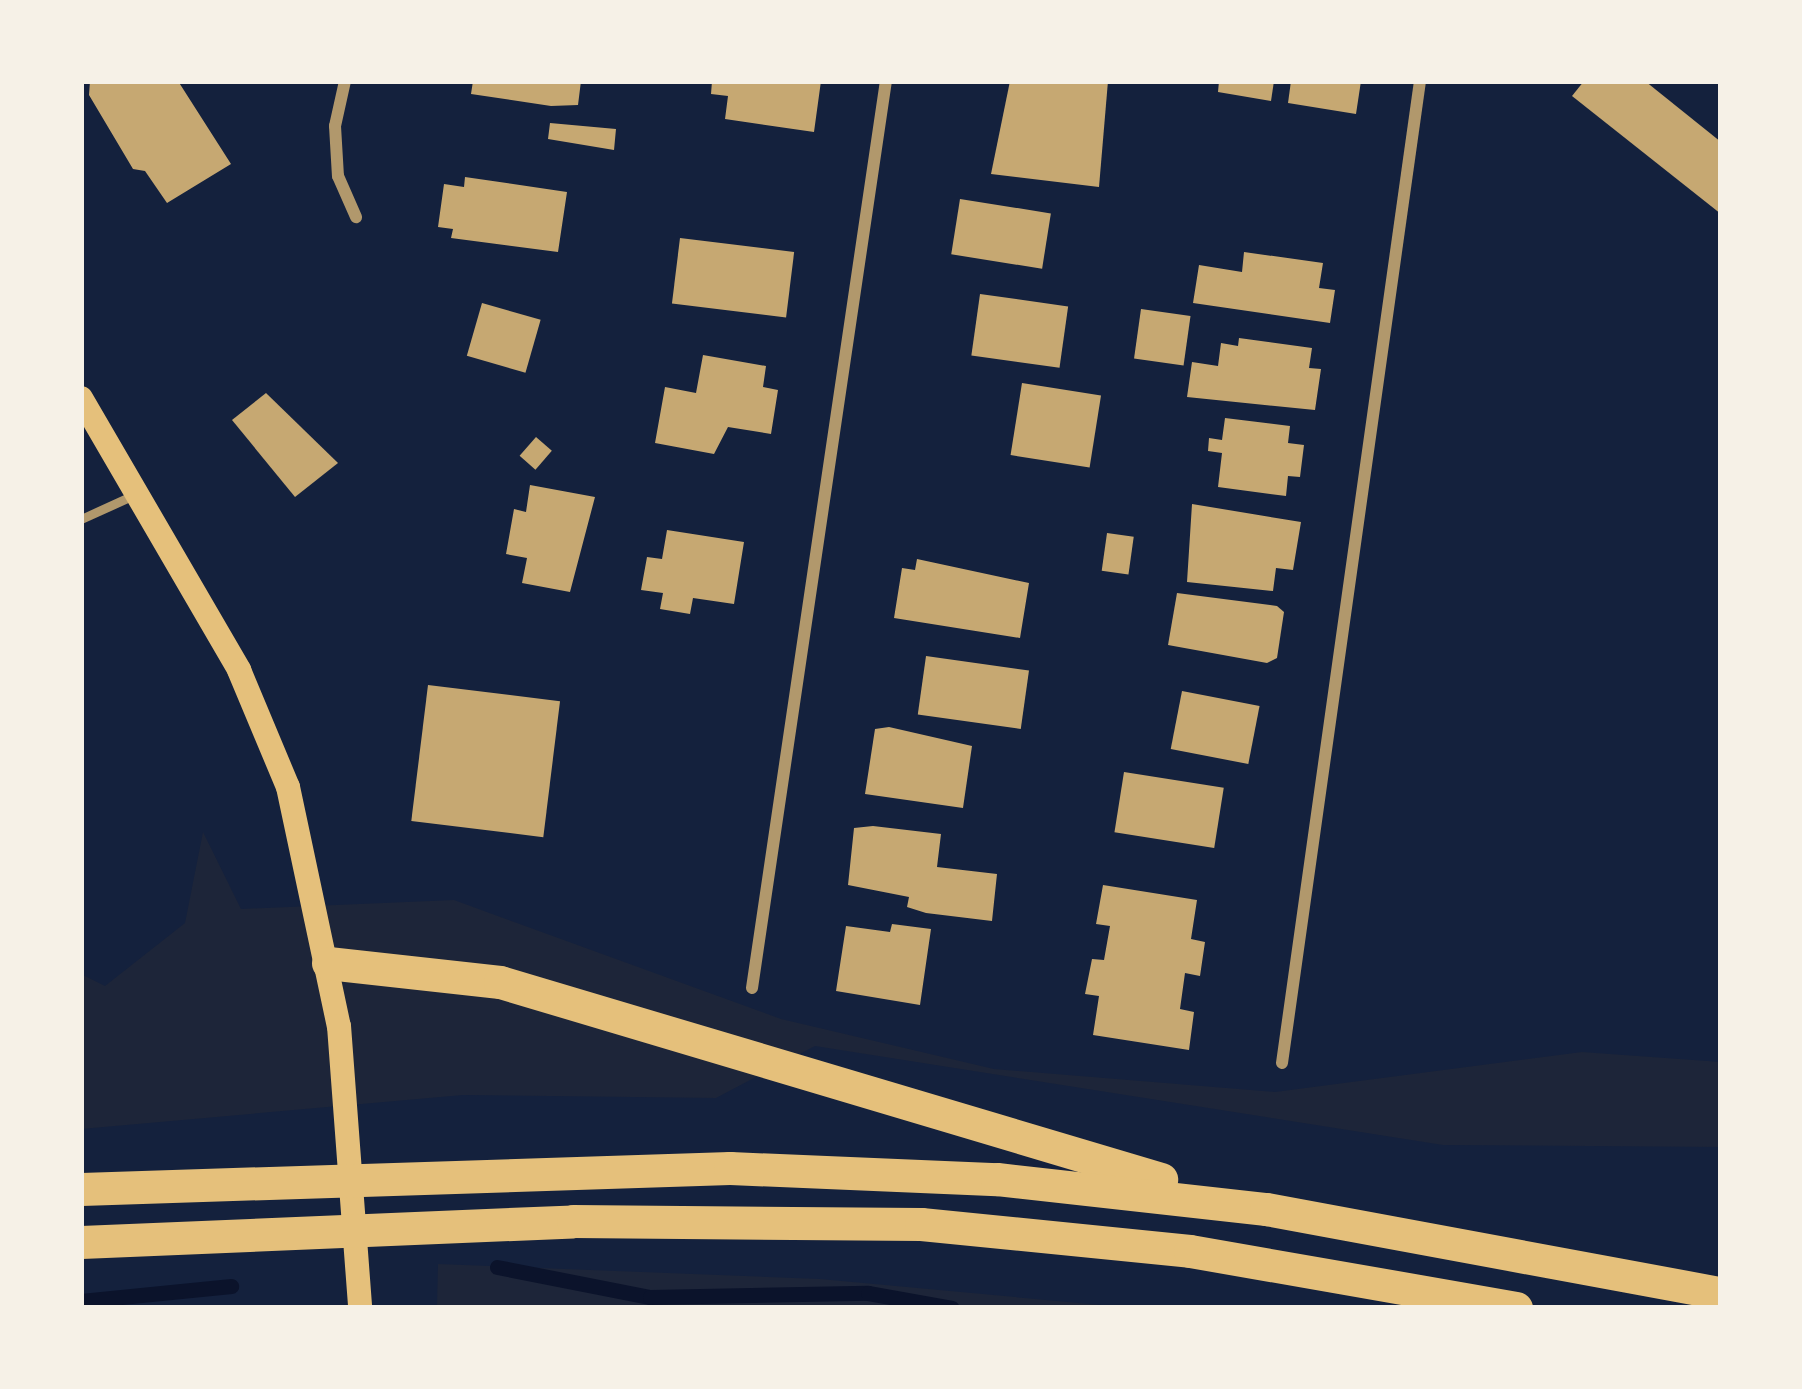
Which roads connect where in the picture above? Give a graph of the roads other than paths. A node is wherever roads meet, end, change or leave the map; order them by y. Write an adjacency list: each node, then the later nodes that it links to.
1 (345, 81): 4 (street)
2 (886, 81): 10 (street)
3 (1420, 81): 11 (street)
4 (356, 217)
5 (81, 398): 6 (main road)
6 (90, 433): 7 (main road)
7 (140, 492): 8 (lane); 9 (main road)
8 (81, 520)
9 (328, 963): 13 (highway); 16 (main road)
10 (752, 988)
11 (1282, 1063)
12 (81, 1190): 13 (highway)
13 (1266, 1209): 15 (highway)
14 (81, 1242): 17 (highway)
15 (1721, 1293)
16 (360, 1308)
17 (1516, 1308)

